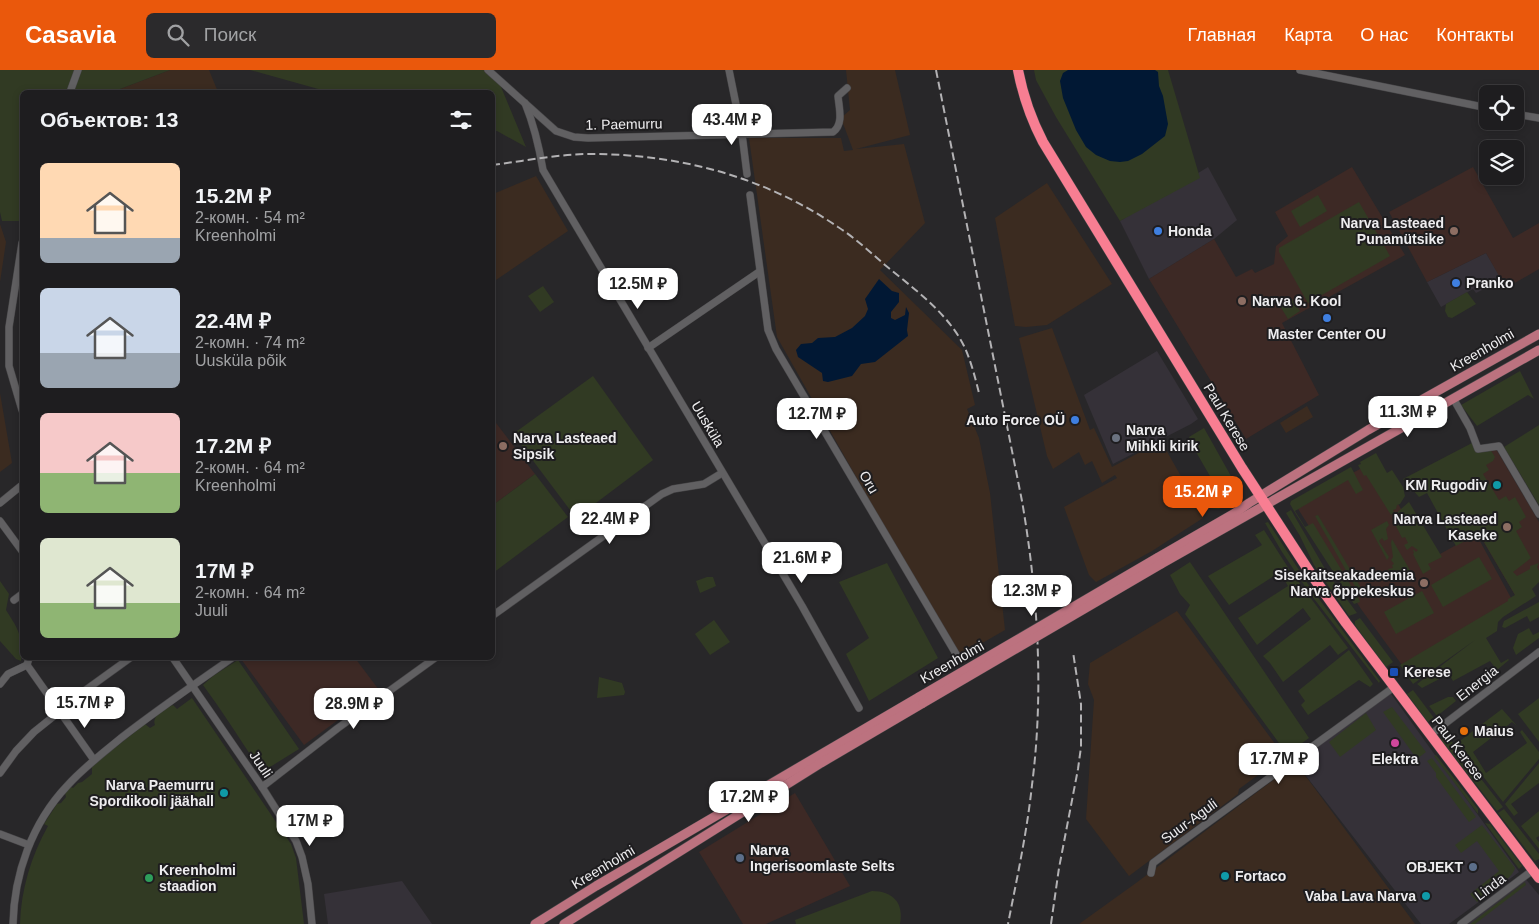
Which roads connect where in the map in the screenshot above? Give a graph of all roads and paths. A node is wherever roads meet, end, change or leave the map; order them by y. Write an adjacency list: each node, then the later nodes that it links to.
1 (78, 70): 7 (street)
2 (488, 70): 8 (street)
3 (729, 70): 12 (street)
4 (1018, 70): 24 (highway, Paul Kerese)
5 (1300, 70): 9 (street)
6 (847, 88): 12 (street, 1. Paemurru)
7 (71, 90)
8 (525, 103): 12 (street, 1. Paemurru); 18 (street, Uusküla)
9 (1479, 106)
10 (1524, 116): 11 (street)
11 (1539, 118)
12 (742, 134): 13 (street)
13 (747, 174)
14 (750, 195): 16 (street, Oru)
15 (20, 256): 21 (street)
16 (759, 272): 18 (street); 39 (street, Oru)
17 (1539, 334): 24 (main road, Kreenholmi)
18 (648, 348): 22 (street, Uusküla)
19 (1539, 350): 20 (main road, Kreenholmi)
20 (1453, 398): 26 (main road, Kreenholmi); 27 (street)
21 (20, 403)
22 (722, 473): 33 (street); 45 (street, Uusküla)
23 (20, 488): 25 (street)
24 (1260, 496): 26 (highway, Paul Kerese); 30 (main road, Kreenholmi)
25 (0, 503)
26 (1265, 505): 30 (main road, Kreenholmi); 43 (highway, Paul Kerese)
27 (1539, 514)
28 (0, 520): 29 (street)
29 (20, 548)
30 (1159, 561): 44 (main road, Kreenholmi, bridge)
31 (20, 596): 32 (street)
32 (14, 600)
33 (495, 614)
34 (1539, 652): 47 (street, Energia)
35 (127, 660): 46 (street)
36 (174, 660): 42 (street, Juuli)
37 (229, 660): 42 (street)
38 (432, 660): 50 (street)
39 (959, 660)
40 (28, 661): 41 (street); 46 (street)
41 (0, 684)
42 (192, 686): 48 (street); 50 (street, Juuli)
43 (1394, 688): 47 (highway, Paul Kerese); 53 (street, Suur-Aguli)
44 (921, 700): 55 (main road, Kreenholmi); 56 (main road, Kreenholmi)
45 (859, 708)
46 (58, 711): 48 (street); 49 (street)
47 (1430, 735): 54 (highway, Paul Kerese)
48 (94, 760): 52 (street)
49 (0, 773)
50 (262, 787): 58 (street, Juuli)
51 (0, 834): 52 (street)
52 (29, 845): 57 (street)
53 (1151, 874)
54 (1536, 874): 61 (street, Linda)
55 (596, 886): 56 (main road); 59 (main road, Kreenholmi)
56 (604, 899): 60 (main road, Kreenholmi)
57 (13, 924)
58 (312, 924)
59 (536, 924)
60 (564, 924)
61 (1461, 924)

